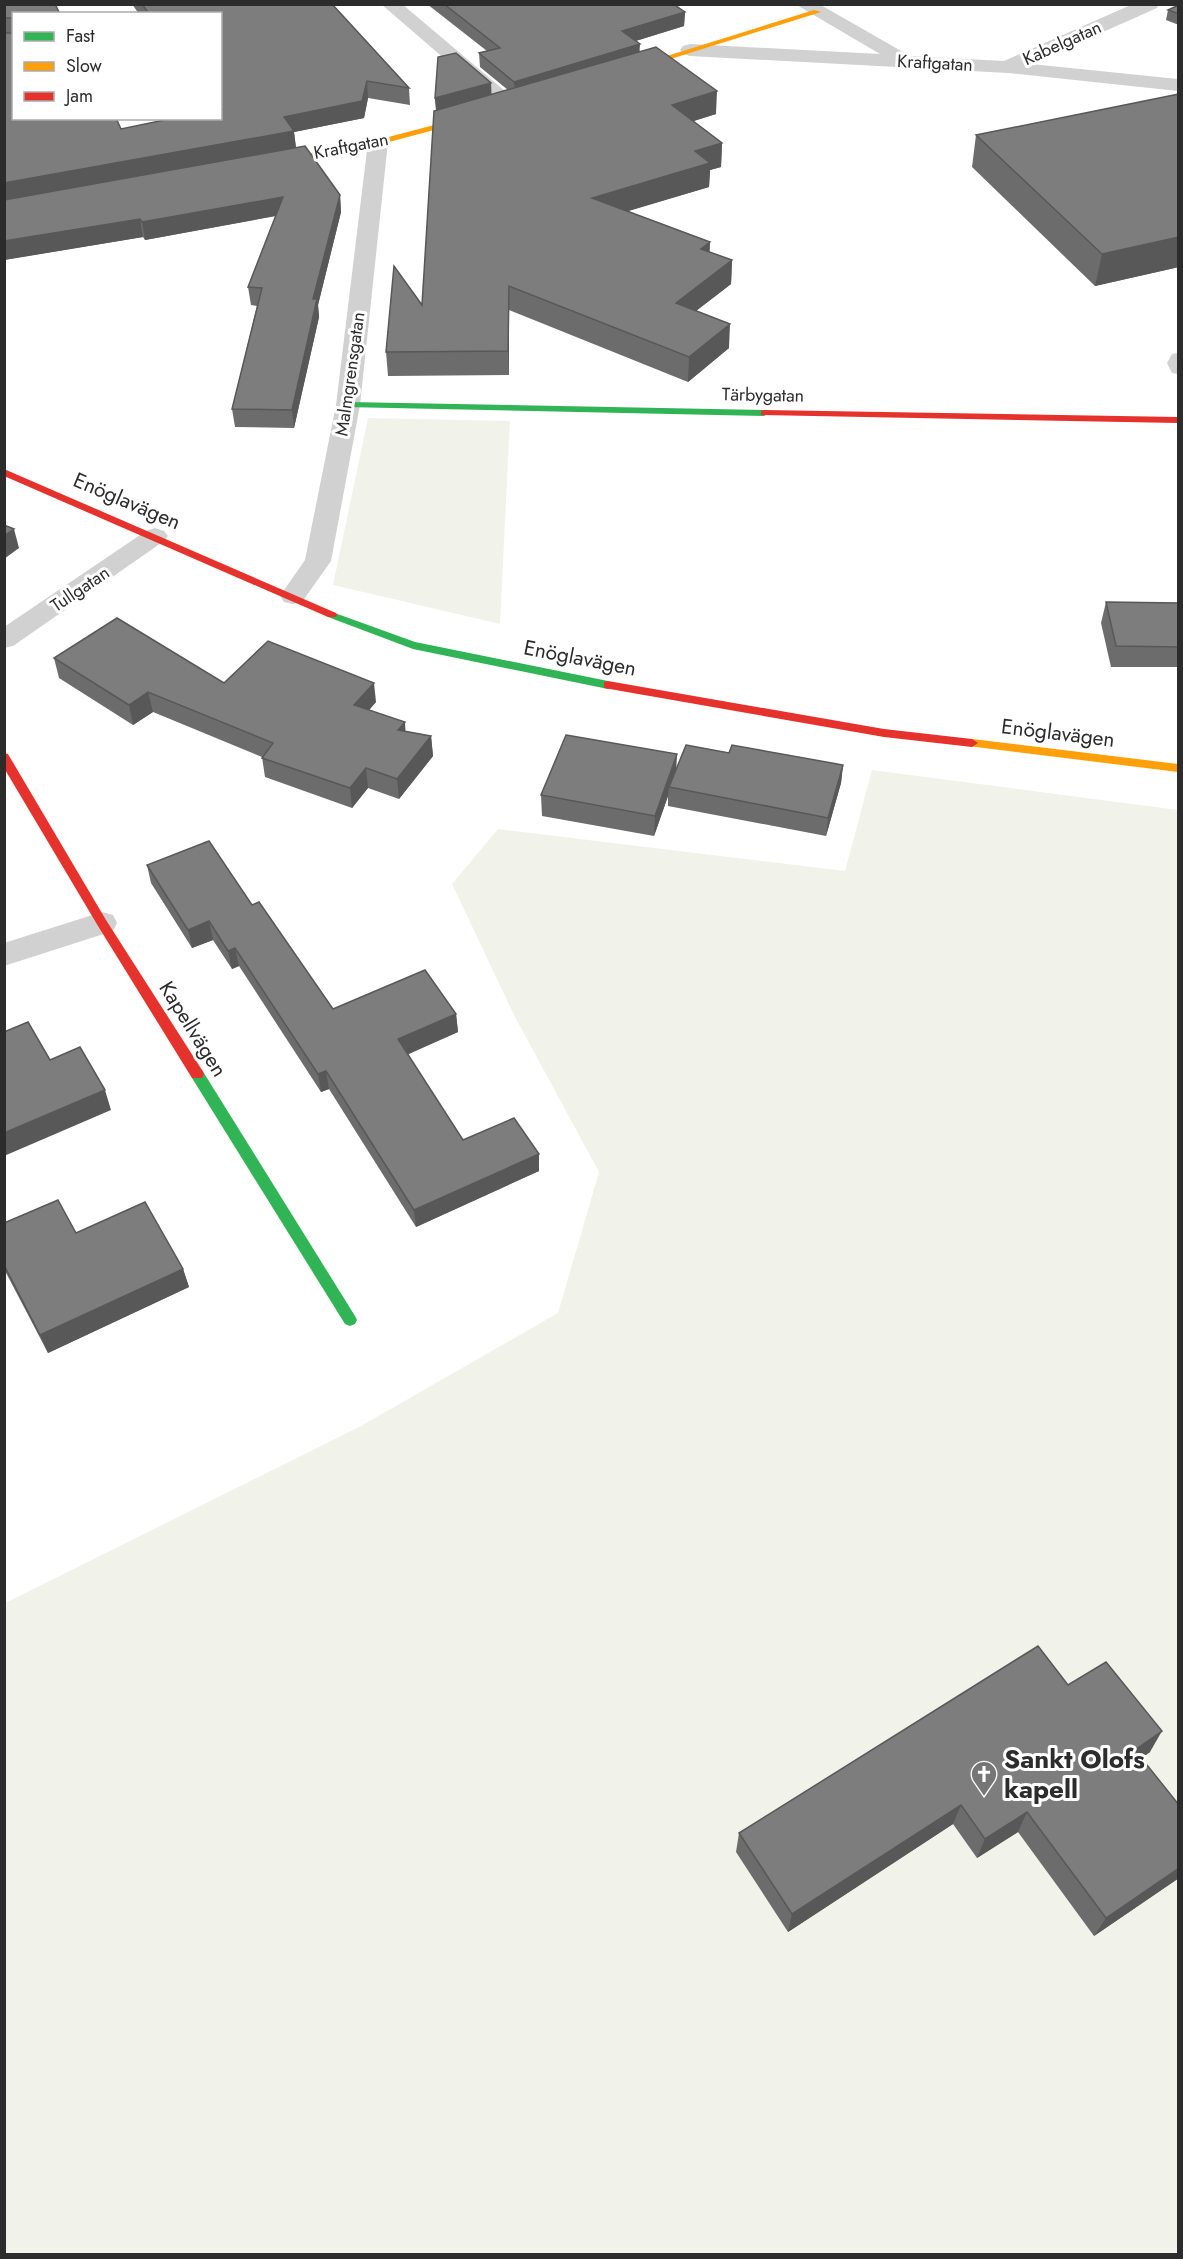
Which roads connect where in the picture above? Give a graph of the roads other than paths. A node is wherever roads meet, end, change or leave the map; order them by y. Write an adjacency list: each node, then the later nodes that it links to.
1 (390, 4): 9 (street)
2 (1150, 4): 6 (street, Kabelgatan)
3 (810, 8): 4 (street, Kraftgatan); 5 (street)
4 (690, 50): 5 (street, Kraftgatan); 7 (street, Kraftgatan)
5 (908, 62): 6 (street, Kraftgatan)
6 (1008, 67): 8 (street, Kraftgatan)
7 (612, 75)
8 (1179, 85)
9 (517, 104): 10 (street, Kraftgatan)
10 (378, 142): 11 (street, Kraftgatan); 14 (street, Malmgrensgatan)
11 (252, 165)
12 (1179, 358): 13 (lane)
13 (1179, 369)
14 (348, 405): 15 (street, Tärbygatan); 18 (street, Malmgrensgatan)
15 (1179, 420)
16 (4, 472): 17 (street, Enöglavägen)
17 (155, 536): 18 (street, Enöglavägen); 19 (street, Tullgatan)
18 (293, 596): 21 (street, Enöglavägen)
19 (4, 640)
20 (4, 757): 22 (street, Kapellvägen)
21 (1179, 768)
22 (102, 923): 23 (street); 24 (street, Kapellvägen)
23 (4, 955)
24 (350, 1320)

